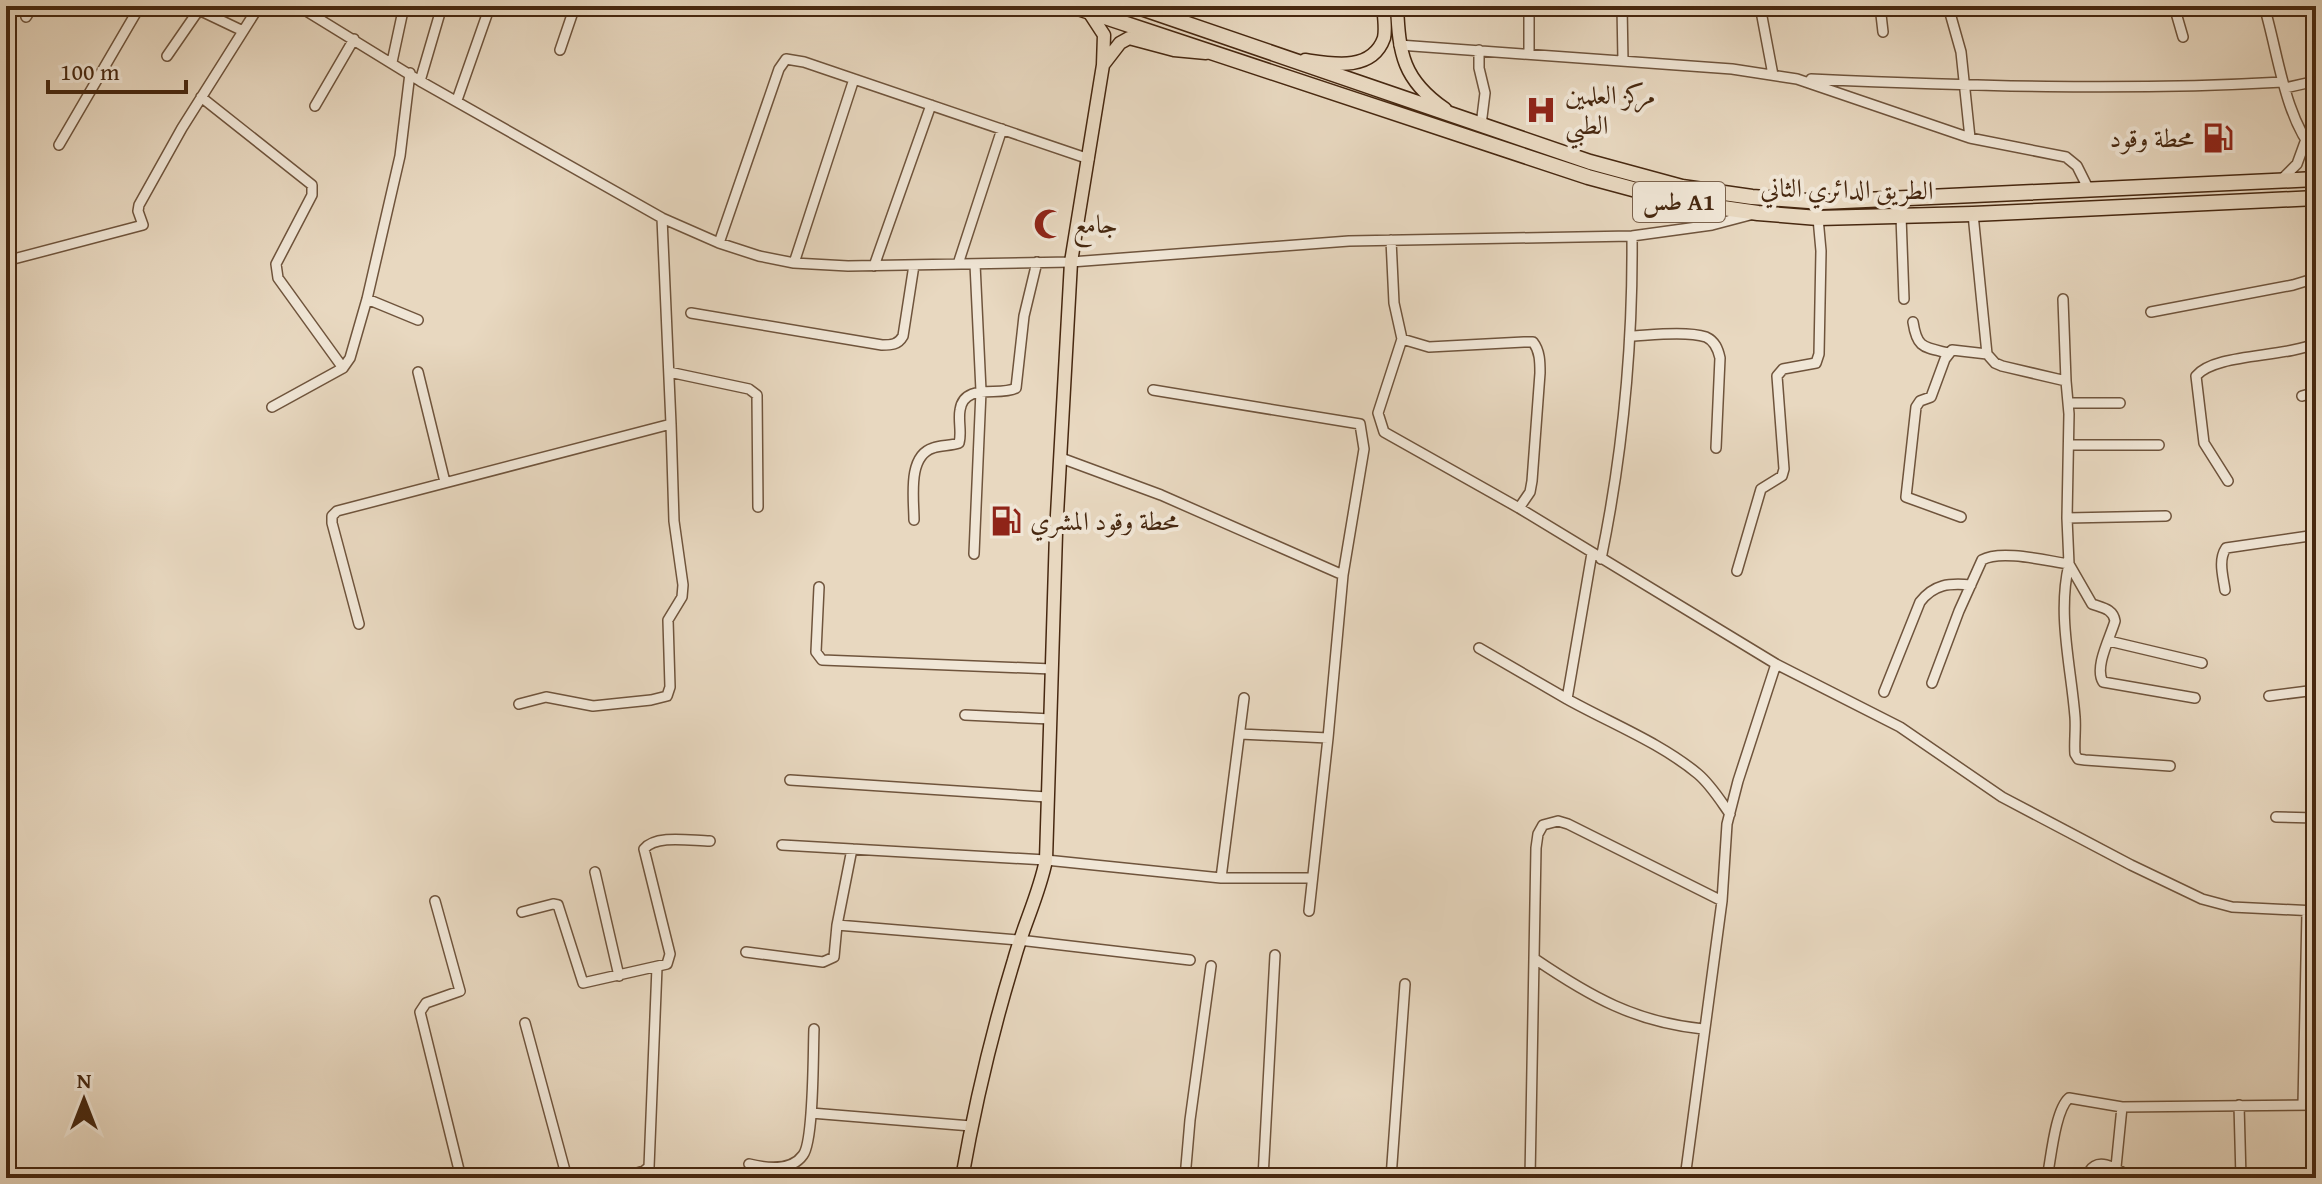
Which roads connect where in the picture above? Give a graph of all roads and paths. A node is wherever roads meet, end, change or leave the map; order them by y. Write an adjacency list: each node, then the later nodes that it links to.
1 (33, 6): 22 (street)
2 (140, 6): 54 (street)
3 (259, 6): 23 (street)
4 (298, 6): 26 (street)
5 (404, 6): 35 (street)
6 (442, 6): 41 (street)
7 (490, 6): 46 (street)
8 (575, 6): 28 (street)
9 (1072, 6): 21 (highway, الطريق الدائري الثاني / طس A1)
10 (1135, 6): 20 (highway, الطريق الدائري الثاني / طس A1)
11 (1383, 6): 33 (main road)
12 (1397, 6): 27 (main road)
13 (1529, 6): 31 (street)
14 (1622, 6): 34 (street)
15 (1760, 6): 38 (street)
16 (1880, 6): 24 (street)
17 (1948, 6): 44 (street)
18 (2174, 6): 25 (street)
19 (2264, 6): 43 (street)
20 (1169, 11): 33 (highway, الطريق الدائري الثاني / طس A1)
21 (1089, 12): 30 (highway, الطريق الدائري الثاني / طس A1); 36 (main road)
22 (26, 17)
23 (243, 31): 32 (street); 45 (street)
24 (1883, 32)
25 (2183, 37)
26 (354, 39): 35 (street); 48 (street)
27 (1399, 45): 29 (street); 49 (main road)
28 (560, 50)
29 (1479, 50): 31 (street); 50 (street)
30 (1216, 54): 36 (main road); 61 (highway, الطريق الدائري الثاني / طس A1)
31 (1529, 54): 34 (street)
32 (167, 56)
33 (1279, 56): 49 (highway, الطريق الدائري الثاني / طس A1)
34 (1623, 61): 38 (street)
35 (392, 62): 37 (street)
36 (1103, 65): 56 (main road)
37 (410, 73): 41 (street); 78 (street)
38 (1773, 75): 40 (street)
39 (854, 79): 47 (street); 68 (street); 72 (street)
40 (1797, 79): 44 (street); 52 (street)
41 (420, 81): 46 (street)
42 (2316, 81): 43 (street)
43 (2284, 85): 44 (street); 53 (street)
44 (1966, 86): 52 (street)
45 (201, 97): 69 (street); 90 (street)
46 (457, 100): 64 (street)
47 (931, 105): 51 (street); 76 (street)
48 (315, 106)
49 (1455, 116): 50 (highway, الطريق الدائري الثاني / طس A1)
50 (1481, 125): 59 (highway, الطريق الدائري الثاني / طس A1)
51 (1002, 129): 56 (street); 73 (street)
52 (1970, 138): 59 (street)
53 (2305, 142): 55 (street); 58 (street)
54 (59, 145)
55 (2316, 154)
56 (1089, 159): 71 (main road)
57 (2316, 179): 58 (highway, الطريق الدائري الثاني / طس A1)
58 (2281, 180): 59 (highway, الطريق الدائري الثاني / طس A1)
59 (2088, 188)
60 (2316, 198): 62 (highway, الطريق الدائري الثاني / طس A1)
61 (1758, 213): 65 (highway, الطريق الدائري الثاني / طس A1); 66 (street)
62 (1973, 214): 63 (highway, الطريق الدائري الثاني / طس A1); 89 (street)
63 (1901, 216): 65 (highway, الطريق الدائري الثاني / طس A1); 79 (street)
64 (662, 218): 68 (street); 92 (street)
65 (1818, 218): 118 (street)
66 (1632, 236): 67 (street); 85 (street)
67 (1391, 240): 71 (street); 86 (street)
68 (719, 243): 72 (street)
69 (6, 261)
70 (1037, 262): 71 (street); 74 (street); 95 (street)
71 (1071, 262): 105 (main road)
72 (794, 263): 76 (street)
73 (958, 264): 74 (street); 75 (street)
74 (975, 264): 95 (street)
75 (914, 265): 76 (street); 82 (street)
76 (874, 266)
77 (2316, 278): 81 (street)
78 (367, 299): 83 (street); 90 (street)
79 (1904, 299)
80 (2063, 299): 93 (street)
81 (2151, 312)
82 (691, 313)
83 (418, 320)
84 (1913, 322): 88 (street)
85 (1632, 336): 104 (street); 116 (street)
86 (1402, 339): 109 (street); 109 (street)
87 (2316, 343): 106 (street)
88 (1948, 353): 89 (street); 111 (street)
89 (1987, 354): 93 (street)
90 (343, 368): 100 (street)
91 (418, 372): 107 (street)
92 (669, 372): 101 (street); 108 (street)
93 (2066, 381): 98 (street)
94 (1153, 390): 119 (street)
95 (981, 391): 113 (street); 115 (street)
96 (2316, 392): 97 (street)
97 (2302, 396)
98 (2068, 403): 99 (street); 102 (street)
99 (2120, 403)
100 (272, 407)
101 (671, 424): 107 (street); 136 (street)
102 (2069, 445): 103 (street); 112 (street)
103 (2159, 445)
104 (1716, 448)
105 (1061, 458): 119 (street); 128 (main road)
106 (2228, 481)
107 (445, 482): 123 (street)
108 (758, 507)
109 (1519, 508): 116 (street)
110 (2166, 516): 112 (street)
111 (1961, 517)
112 (2067, 518): 117 (street)
113 (914, 520)
114 (2316, 535): 122 (street)
115 (974, 554)
116 (1597, 556): 127 (street); 135 (street)
117 (2069, 564): 120 (street); 124 (street); 141 (street)
118 (1737, 571)
119 (1343, 575): 140 (street)
120 (1971, 585): 129 (street); 131 (street)
121 (819, 587): 128 (street)
122 (2225, 590)
123 (359, 624)
124 (2109, 641): 126 (street); 134 (street)
125 (1479, 648): 135 (street)
126 (2202, 663)
127 (1776, 664): 144 (street); 157 (street)
128 (1052, 669): 138 (main road)
129 (1932, 683)
130 (2316, 690): 132 (street)
131 (1884, 692)
132 (2269, 696)
133 (1244, 698): 139 (street)
134 (2195, 698)
135 (1567, 699): 144 (street)
136 (519, 704)
137 (965, 715): 138 (street)
138 (1051, 719): 143 (main road)
139 (1240, 734): 140 (street); 152 (street)
140 (1328, 738): 153 (street)
141 (2170, 766)
142 (790, 780): 143 (street)
143 (1047, 797): 150 (main road)
144 (1730, 814): 155 (street)
145 (2276, 817): 146 (street)
146 (2316, 818)
147 (710, 841): 166 (street)
148 (782, 845): 149 (street)
149 (852, 849): 150 (street); 159 (street)
150 (1046, 860): 152 (street); 160 (main road)
151 (595, 872): 167 (street)
152 (1221, 878): 153 (street)
153 (1311, 878): 156 (street)
154 (435, 901): 180 (street)
155 (1722, 901): 163 (street); 171 (street)
156 (1309, 911)
157 (2311, 911): 173 (street)
158 (522, 912): 167 (street)
159 (837, 925): 160 (street); 161 (street)
160 (1019, 940): 164 (street); 177 (main road)
161 (746, 952)
162 (1275, 955): 185 (street)
163 (1535, 959): 171 (street); 187 (street)
164 (1190, 960)
165 (1211, 966): 184 (street)
166 (657, 967): 167 (street); 182 (street)
167 (619, 976)
168 (1405, 984): 186 (street)
169 (525, 1023): 181 (street)
170 (814, 1029): 176 (street)
171 (1703, 1029): 188 (street)
172 (2239, 1105): 173 (street); 175 (street); 192 (street)
173 (2303, 1105): 174 (street)
174 (2316, 1105)
175 (2122, 1107): 179 (street); 189 (street)
176 (811, 1113): 177 (street); 178 (street)
177 (971, 1126): 183 (main road)
178 (749, 1164)
179 (2116, 1167): 190 (street); 191 (street)
180 (461, 1178)
181 (567, 1178)
182 (619, 1178)
183 (962, 1178)
184 (1185, 1178)
185 (1263, 1178)
186 (1391, 1178)
187 (1530, 1178)
188 (1685, 1178)
189 (2047, 1178)
190 (2087, 1178)
191 (2131, 1178)
192 (2241, 1178)

